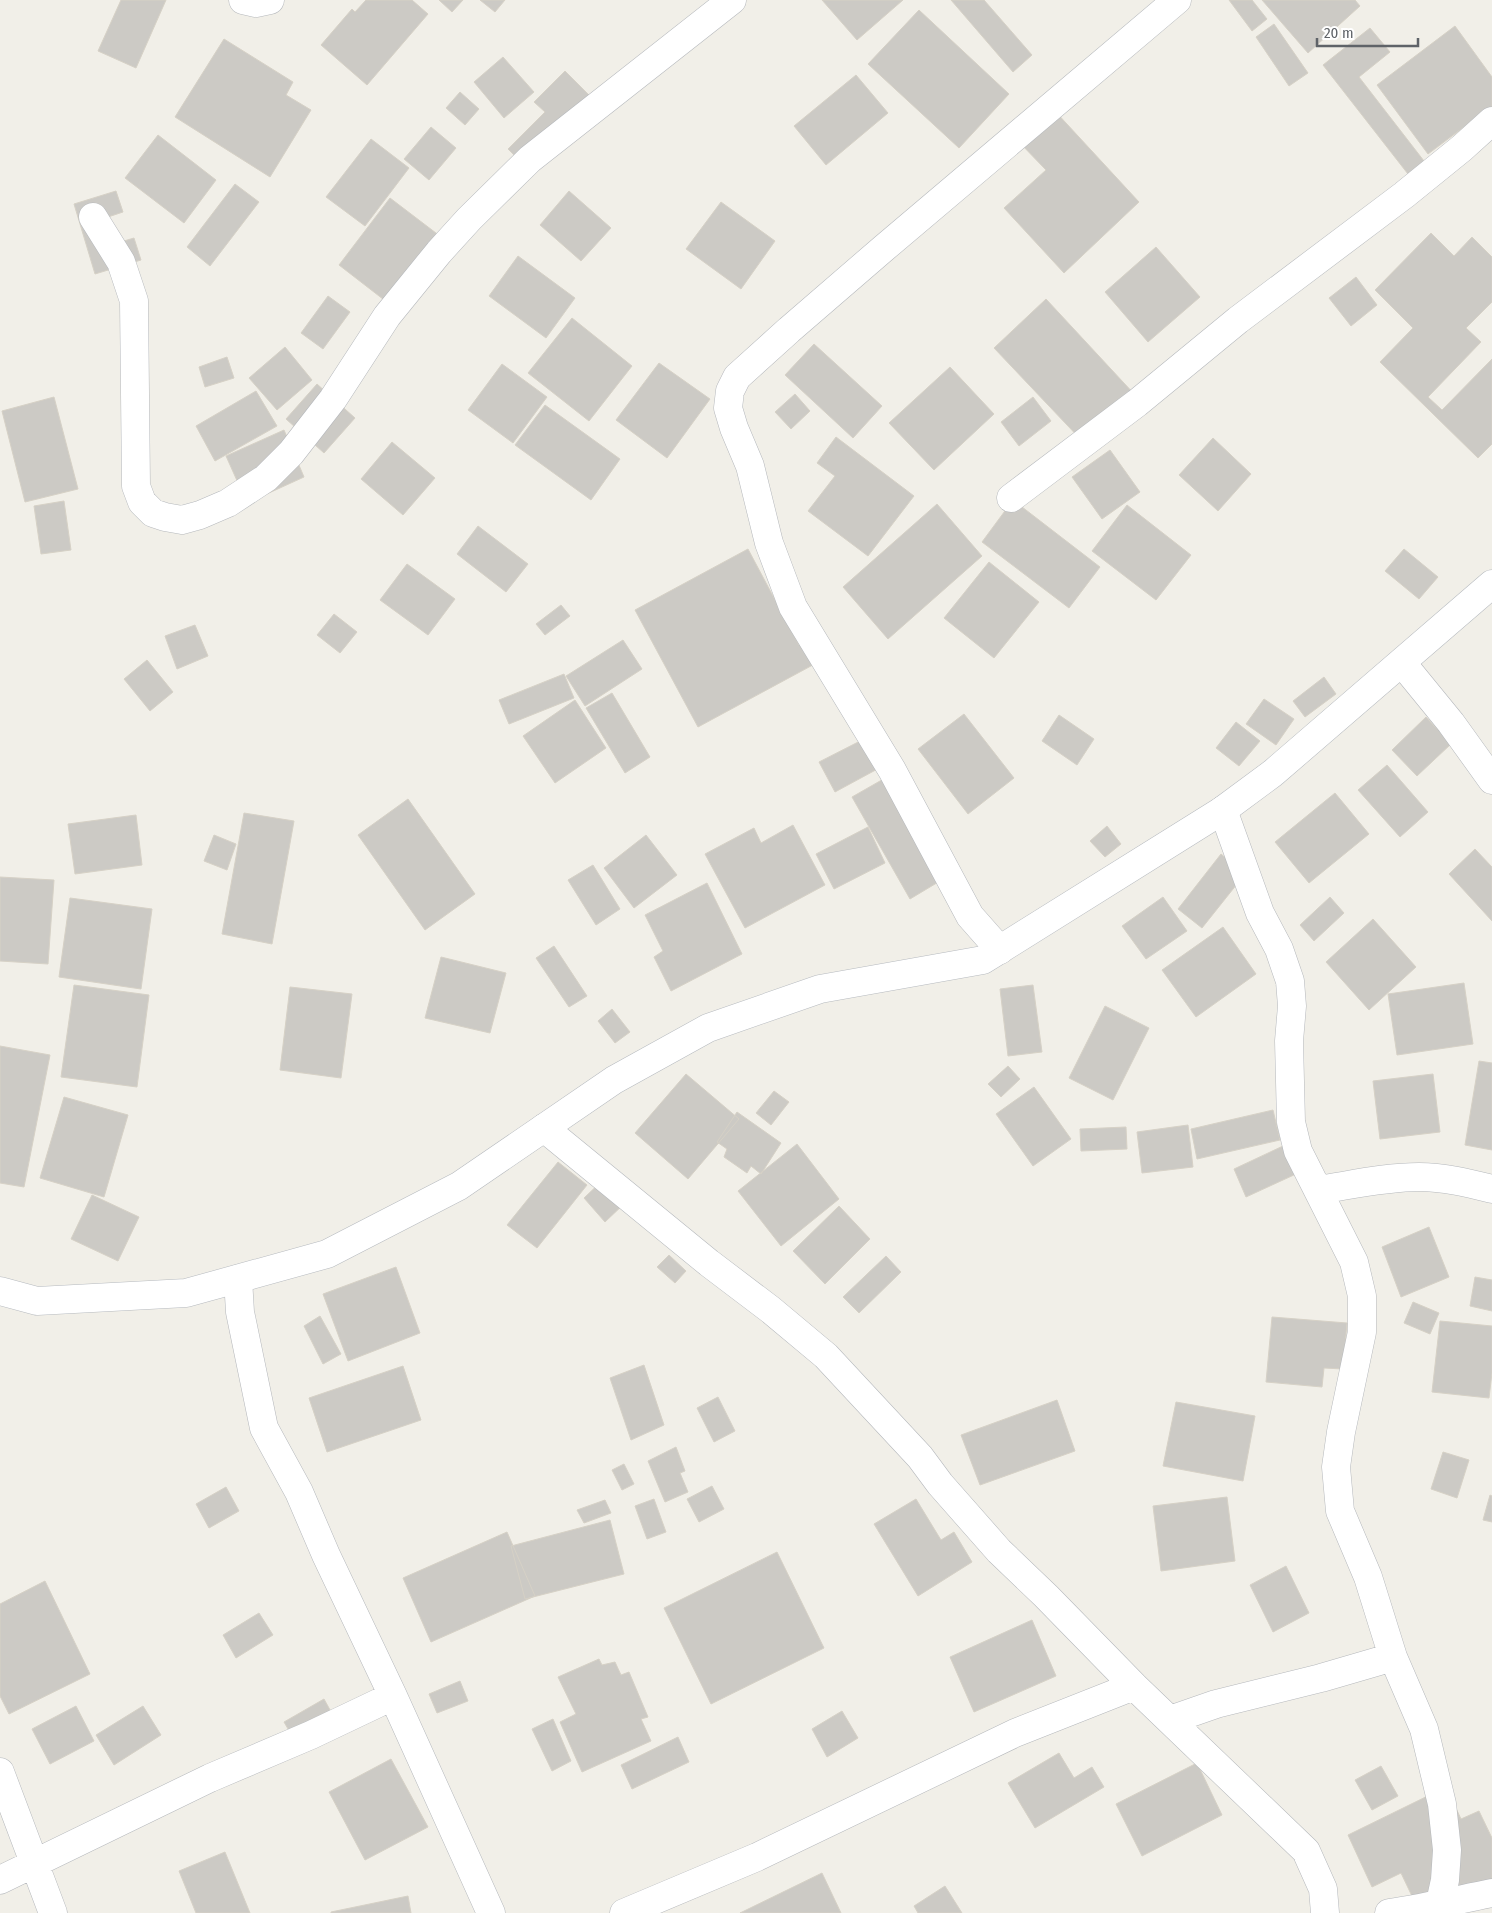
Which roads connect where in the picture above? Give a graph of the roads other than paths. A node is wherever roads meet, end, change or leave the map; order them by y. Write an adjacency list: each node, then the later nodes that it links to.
1 (243, 0): 2 (street)
2 (270, 0)
3 (732, 0): 6 (street)
4 (1177, 0): 12 (street)
5 (1492, 121): 7 (street)
6 (93, 217)
7 (1011, 498)
8 (1492, 584): 9 (street)
9 (1402, 663): 10 (street); 11 (street)
10 (1492, 780)
11 (1223, 810): 12 (street); 15 (street)
12 (1000, 950): 13 (street)
13 (544, 1128): 16 (street); 19 (street)
14 (1492, 1189): 15 (street)
15 (1318, 1190): 18 (street)
16 (238, 1278): 17 (street); 20 (street)
17 (0, 1291)
18 (1393, 1657): 21 (street); 26 (street)
19 (1134, 1686): 21 (street); 29 (street)
20 (393, 1696): 23 (street); 28 (street)
21 (1170, 1720): 30 (street)
22 (0, 1772): 23 (street)
23 (35, 1864): 24 (street); 27 (street)
24 (0, 1880)
25 (1492, 1893): 26 (street)
26 (1440, 1903): 31 (street)
27 (54, 1913)
28 (491, 1913)
29 (624, 1913)
30 (1325, 1913)
31 (1389, 1913)

